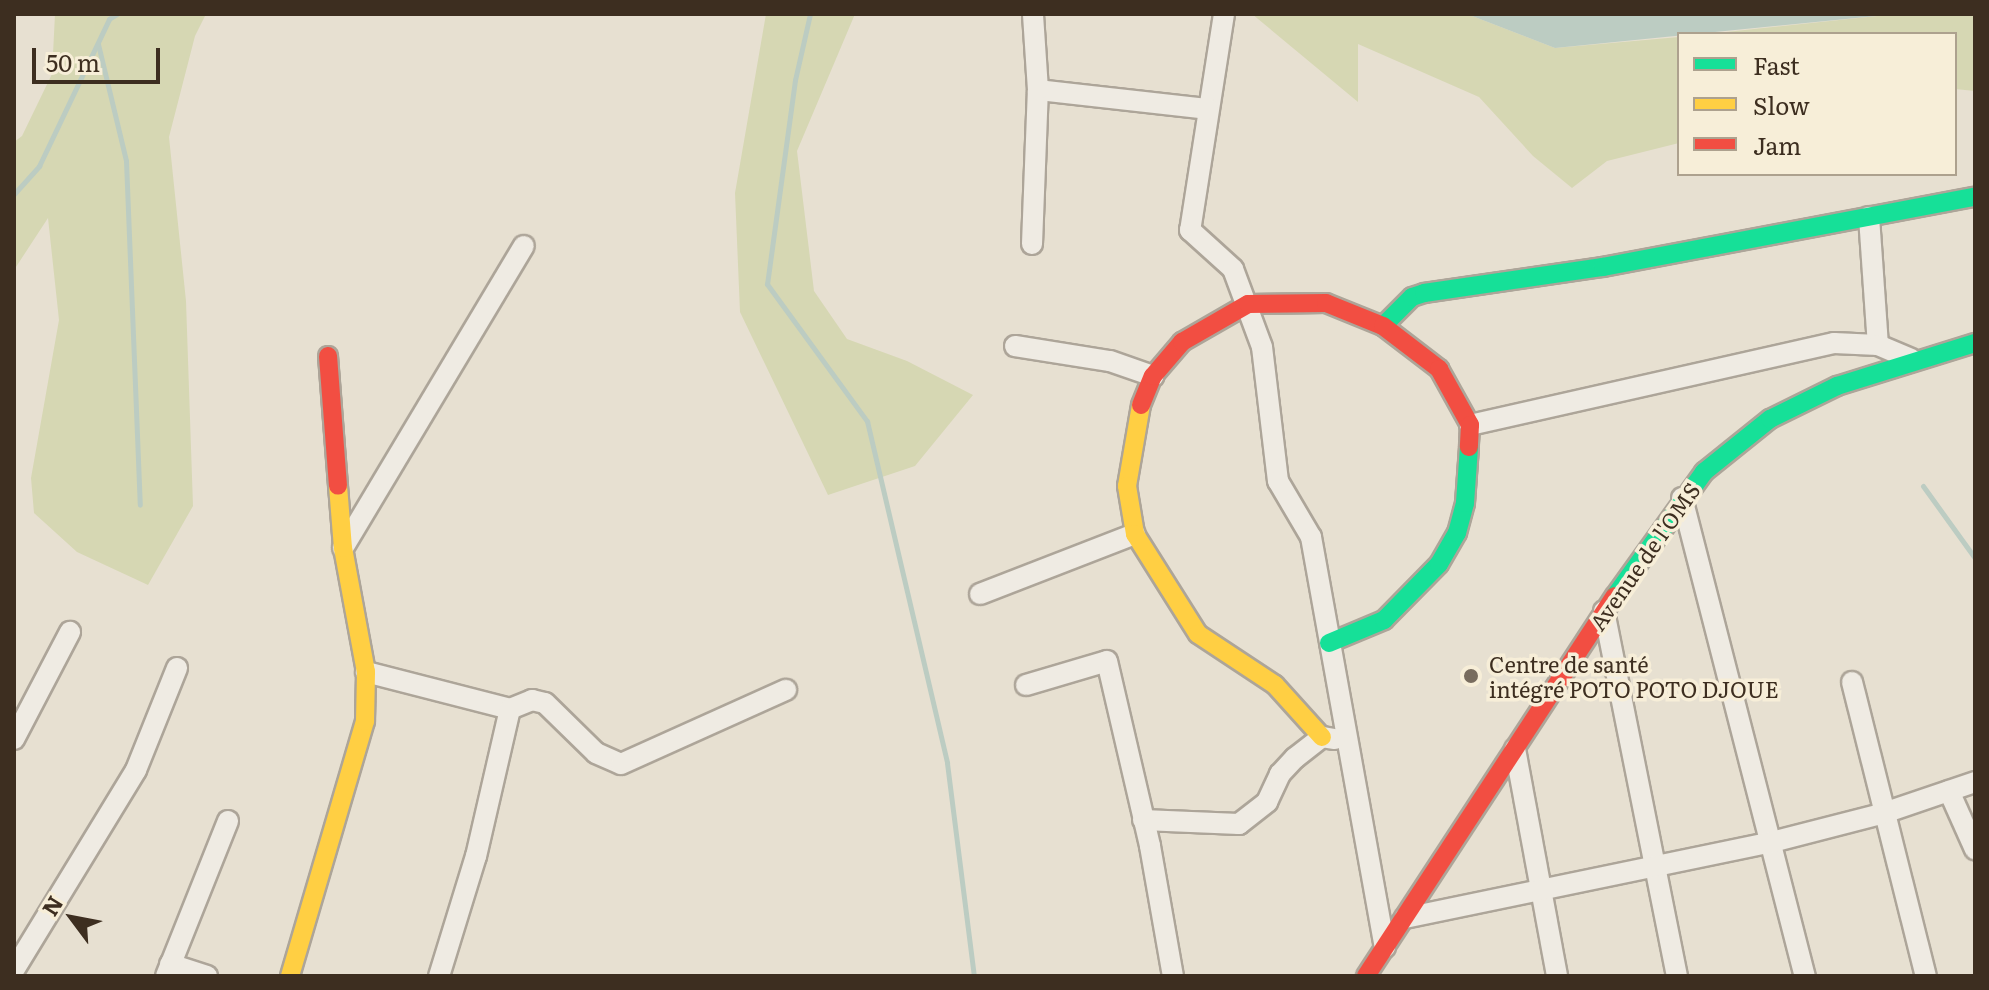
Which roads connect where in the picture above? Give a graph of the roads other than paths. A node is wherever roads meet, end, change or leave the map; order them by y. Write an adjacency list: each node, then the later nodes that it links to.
1 (1033, 14): 3 (street)
2 (1224, 14): 4 (street)
3 (1038, 90): 4 (street); 7 (street)
4 (1208, 109): 9 (street)
5 (1975, 197): 6 (street)
6 (1869, 217): 10 (street); 12 (street)
7 (1032, 244)
8 (524, 246): 20 (street)
9 (1248, 304): 10 (street); 16 (street); 24 (street)
10 (1383, 326): 17 (street)
11 (1975, 343): 15 (street, Avenue de l'OMS)
12 (1878, 345): 15 (street); 17 (street)
13 (1015, 346): 16 (street)
14 (328, 356): 20 (street)
15 (1911, 359): 18 (street, Avenue de l'OMS)
16 (1153, 376): 19 (street)
17 (1470, 425): 24 (street)
18 (1682, 498): 22 (street, Avenue de l'OMS); 40 (street)
19 (1135, 534): 21 (street); 31 (street)
20 (343, 548): 26 (street)
21 (980, 594)
22 (1604, 611): 34 (street, Avenue de l'OMS); 42 (street)
23 (70, 632): 32 (street)
24 (1329, 643): 33 (street)
25 (177, 668): 46 (street)
26 (366, 672): 30 (street); 49 (street)
27 (1852, 682): 37 (street)
28 (1026, 685): 38 (street)
29 (786, 690): 30 (street)
30 (510, 709): 50 (street)
31 (1322, 737): 33 (street); 38 (street)
32 (14, 739)
33 (1349, 740): 45 (street)
34 (1515, 749): 43 (street); 44 (street, Avenue de l'OMS)
35 (1975, 782): 36 (street)
36 (1949, 791): 37 (street); 41 (street)
37 (1881, 814): 40 (street); 56 (street)
38 (1143, 820): 51 (street)
39 (228, 821): 47 (street)
40 (1772, 842): 42 (street); 55 (street)
41 (1975, 849)
42 (1659, 867): 43 (street); 54 (street)
43 (1540, 893): 44 (street); 53 (street)
44 (1405, 918): 45 (street, Avenue de l'OMS)
45 (1385, 947): 52 (street, Avenue de l'OMS)
46 (14, 970)
47 (168, 970): 48 (street)
48 (207, 976)
49 (290, 976)
50 (439, 976)
51 (1173, 976)
52 (1366, 976)
53 (1557, 976)
54 (1677, 976)
55 (1805, 976)
56 (1926, 976)

